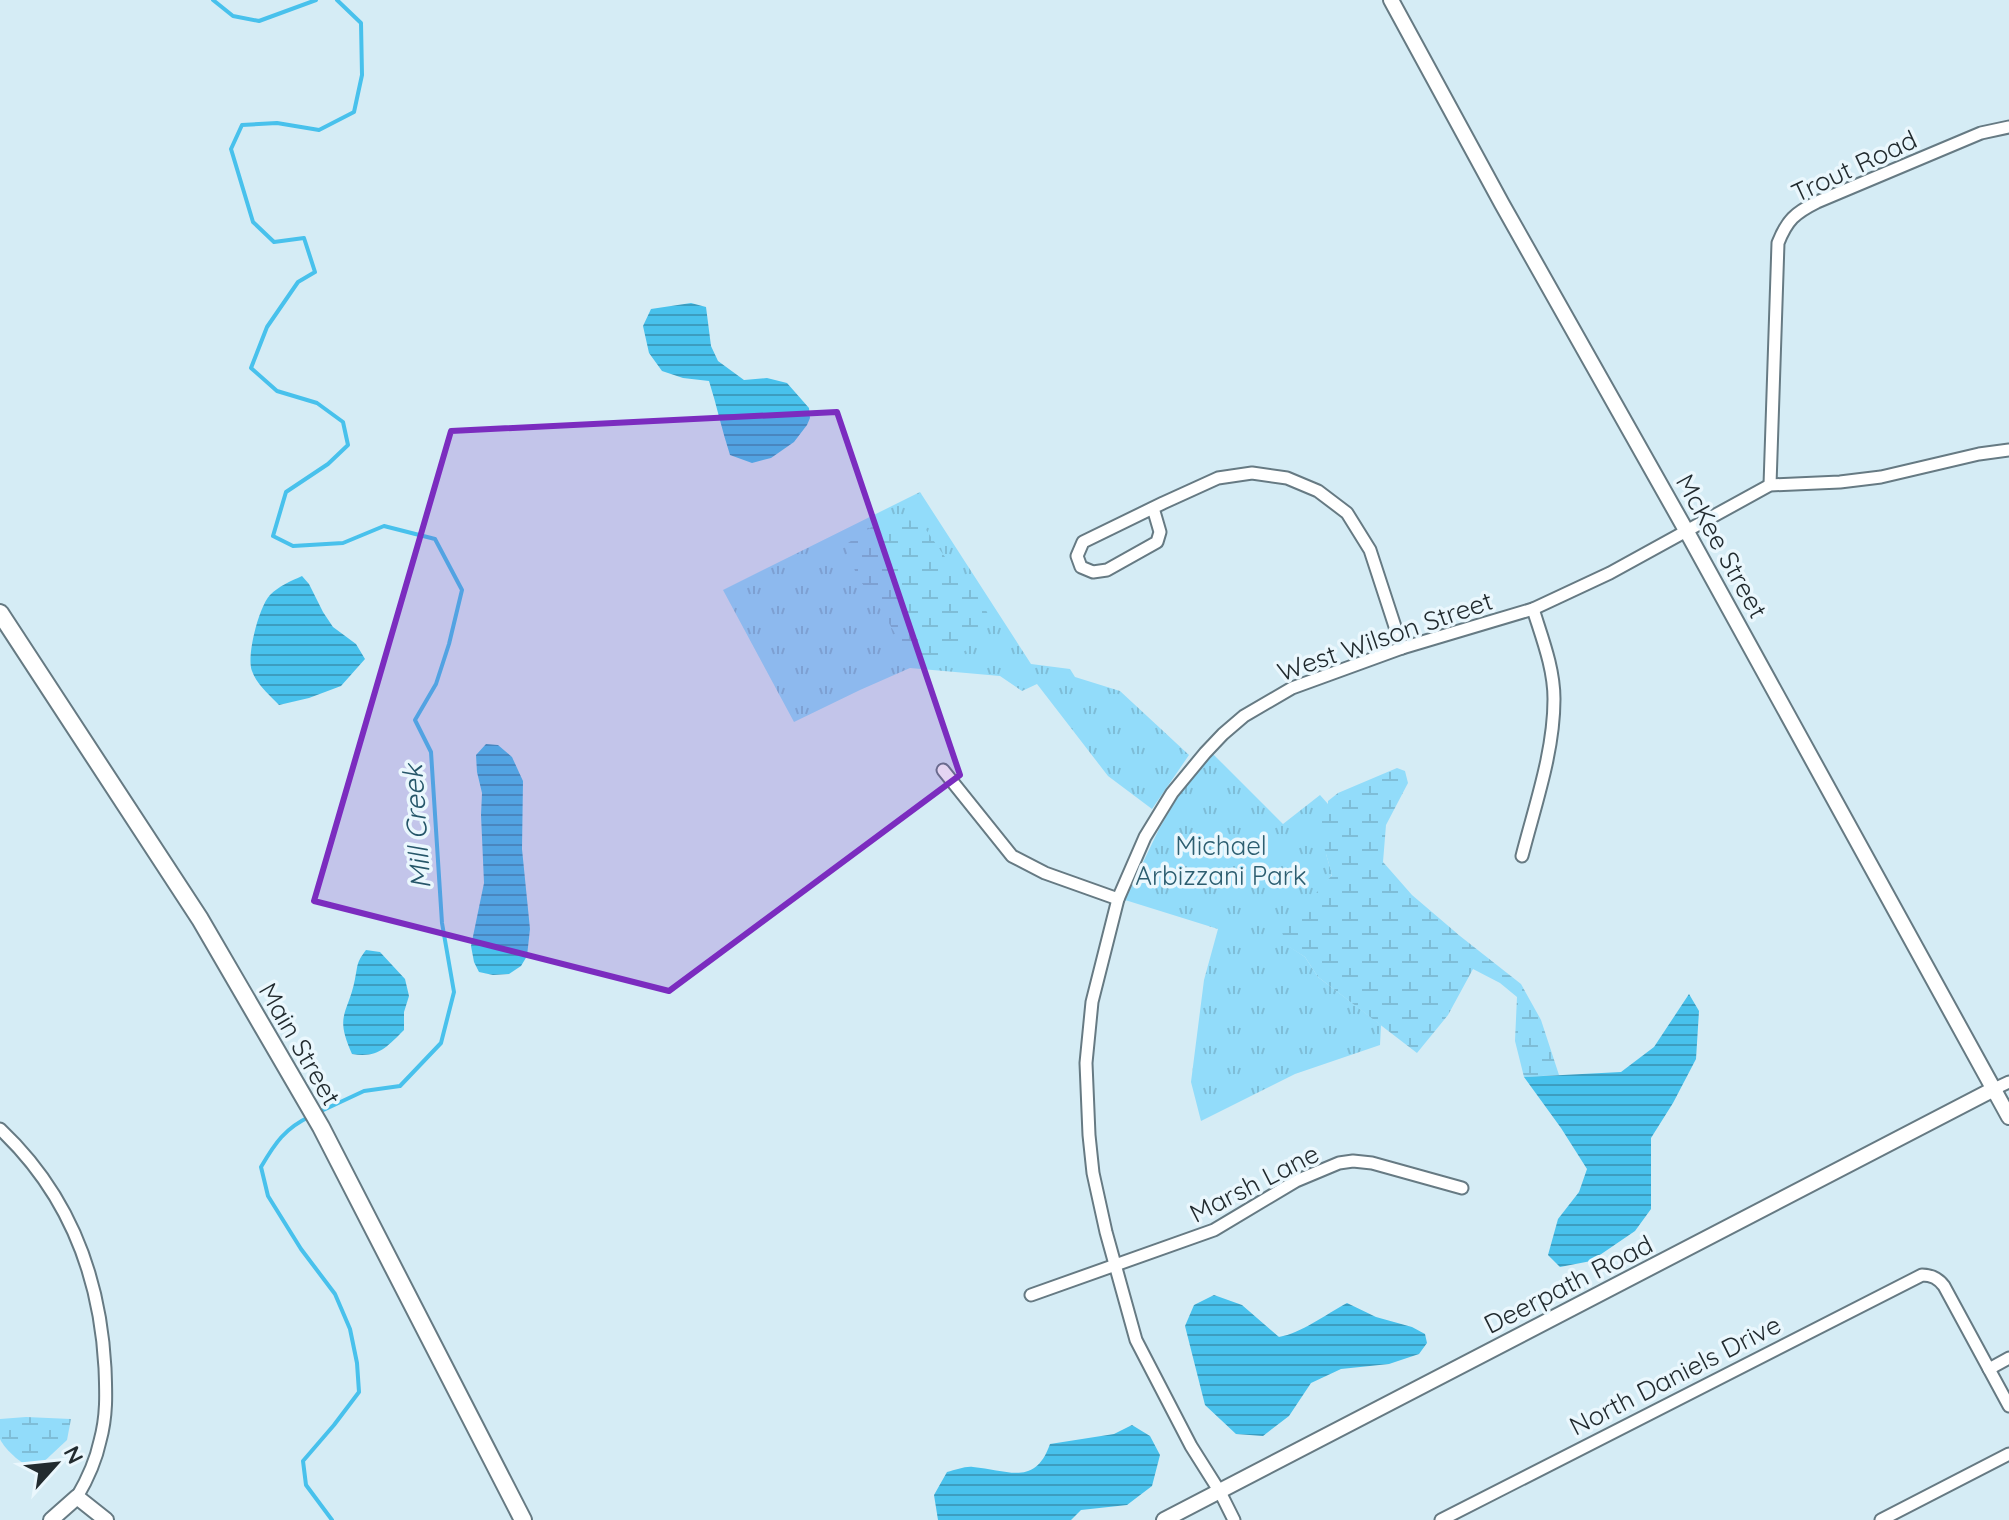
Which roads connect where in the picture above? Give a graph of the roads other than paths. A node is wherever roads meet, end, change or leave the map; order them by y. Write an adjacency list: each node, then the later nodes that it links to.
1 (1391, 0): 6 (street, McKee Street)
2 (2009, 127): 4 (street, Trout Road)
3 (2009, 450): 4 (street)
4 (1770, 485): 6 (street, West Wilson Street)
5 (1153, 508): 5 (street); 10 (street)
6 (1687, 532): 7 (street, West Wilson Street); 15 (street, McKee Street)
7 (1533, 609): 10 (street, West Wilson Street); 12 (street)
8 (0, 613): 9 (main road, Main Street)
9 (6, 636): 29 (main road, Main Street)
10 (1402, 648): 13 (street, West Wilson Street)
11 (943, 770): 13 (street)
12 (1522, 856)
13 (1118, 899): 19 (street, West Wilson Street)
14 (2009, 1082): 15 (street)
15 (1994, 1089): 16 (street, McKee Street); 25 (street, Deerpath Road)
16 (2009, 1117)
17 (0, 1129): 26 (street)
18 (1462, 1188): 19 (street, Marsh Lane)
19 (1114, 1267): 20 (street, Marsh Lane); 25 (street, West Wilson Street)
20 (1031, 1295)
21 (2009, 1358): 22 (street)
22 (1989, 1369): 23 (street); 32 (street, North Daniels Drive)
23 (2009, 1406)
24 (2009, 1454): 33 (street)
25 (1220, 1492): 30 (street, Deerpath Road); 31 (street, West Wilson Street)
26 (77, 1497): 27 (street); 28 (street)
27 (51, 1520)
28 (106, 1520)
29 (523, 1520)
30 (1164, 1520)
31 (1234, 1520)
32 (1441, 1520)
33 (1881, 1520)

